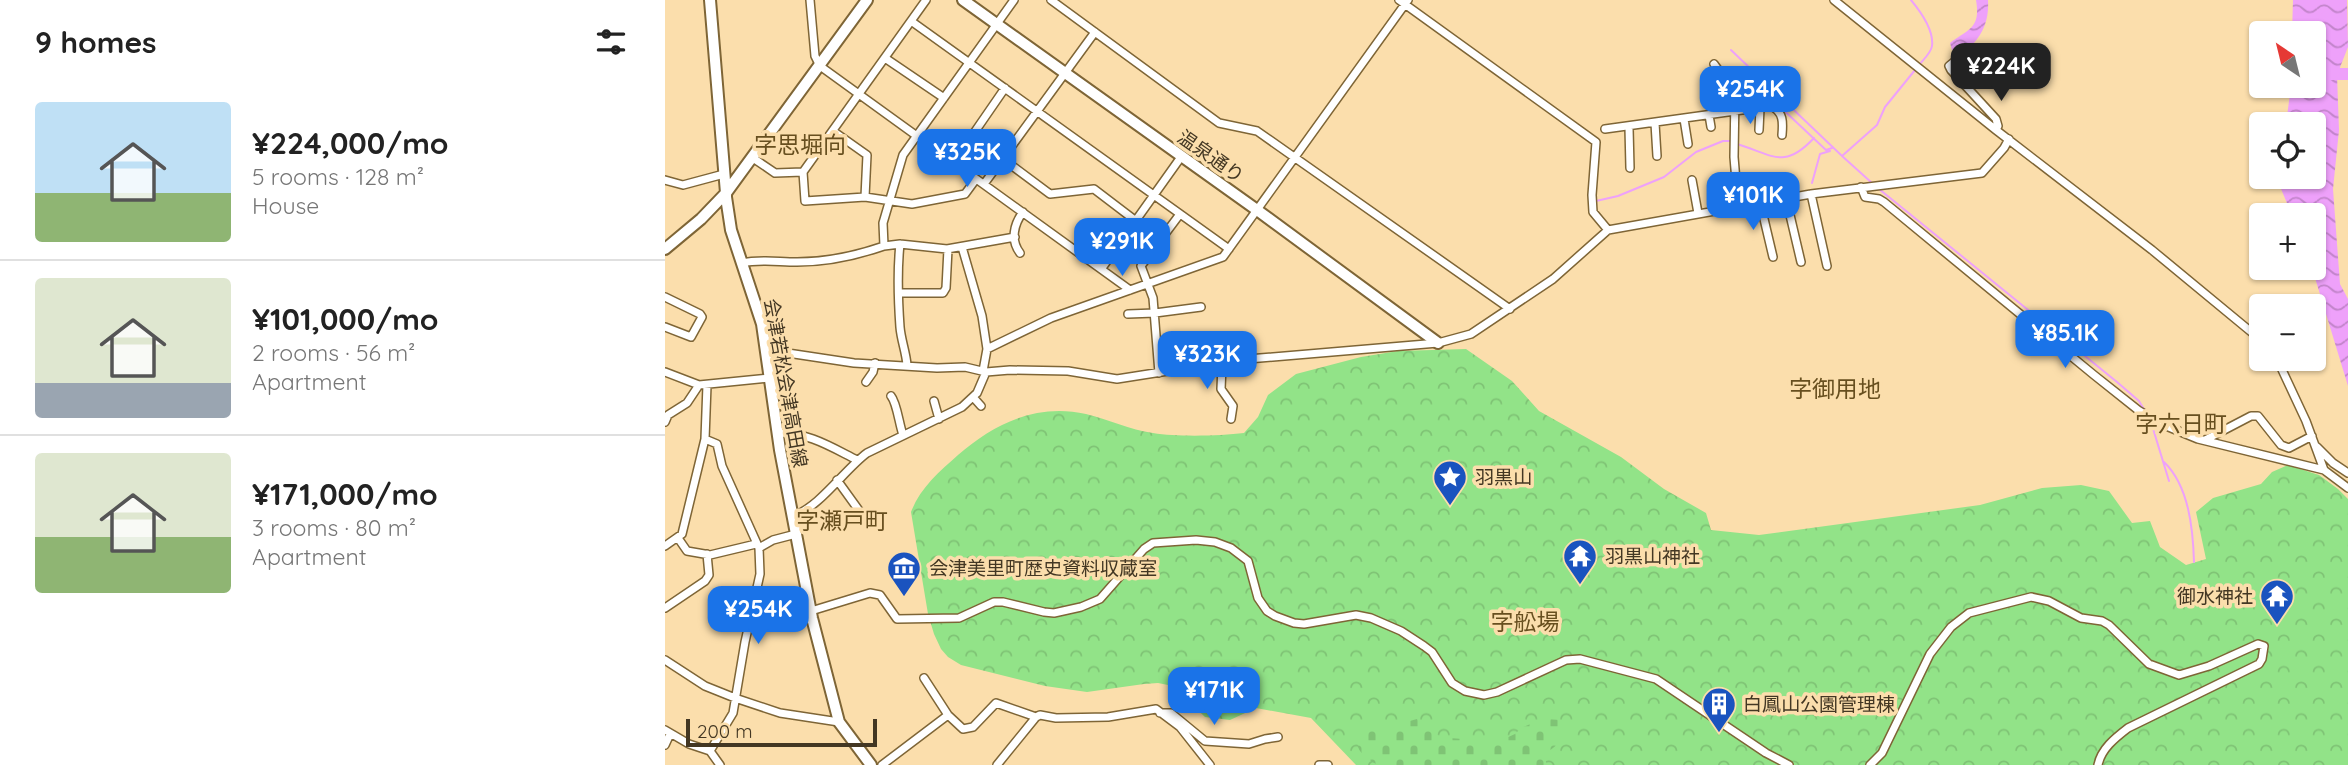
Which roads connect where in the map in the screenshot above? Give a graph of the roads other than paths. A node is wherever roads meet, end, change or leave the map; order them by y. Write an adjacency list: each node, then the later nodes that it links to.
1 (710, 0): 46 (main road, 会津若松会津高田線)
2 (810, 0): 17 (street)
3 (867, 0): 17 (main road)
4 (926, 0): 10 (street)
5 (963, 0): 11 (main road, 温泉通り)
6 (1014, 0): 11 (street)
7 (1051, 0): 12 (street)
8 (1834, 0): 31 (street)
9 (1404, 1): 36 (street); 40 (street)
10 (911, 21): 13 (street); 14 (street)
11 (996, 24): 14 (street); 18 (main road, 温泉通り)
12 (1095, 32): 18 (street); 40 (street)
13 (885, 58): 20 (street); 21 (street)
14 (969, 63): 19 (street); 21 (street)
15 (1973, 63): 31 (street)
16 (1714, 64): 24 (street)
17 (820, 66): 20 (street); 41 (main road)
18 (1065, 73): 23 (street); 39 (main road, 温泉通り)
19 (1005, 88): 23 (street); 43 (street)
20 (859, 94): 32 (street); 33 (street)
21 (944, 98): 33 (street)
22 (1760, 108): 24 (street); 30 (street); 34 (street)
23 (1037, 111): 42 (street); 54 (street)
24 (1737, 111): 25 (street); 59 (street)
25 (1709, 115): 26 (street); 28 (street)
26 (1684, 119): 27 (street); 37 (street)
27 (1655, 124): 29 (street); 38 (street)
28 (1711, 127)
29 (1629, 128): 36 (street); 44 (street)
30 (1759, 130)
31 (1996, 130): 35 (street)
32 (833, 131): 45 (street); 55 (street)
33 (916, 135): 43 (street); 57 (street)
34 (1782, 135)
35 (2009, 139): 51 (street); 88 (street)
36 (1596, 142): 65 (street)
37 (1688, 144)
38 (1657, 156)
39 (1181, 157): 54 (street); 60 (main road, 温泉通り)
40 (1296, 157): 60 (street); 84 (street)
41 (753, 158): 45 (street); 52 (main road)
42 (1003, 159): 50 (street); 64 (street)
43 (954, 162): 47 (street)
44 (1630, 168)
45 (803, 172): 55 (street)
46 (724, 174): 48 (street); 52 (main road, 会津若松会津高田線)
47 (976, 179): 50 (street); 57 (street)
48 (665, 180)
49 (1692, 180): 62 (street)
50 (984, 184): 61 (street)
51 (1864, 187): 53 (street); 113 (street)
52 (726, 193): 71 (main road); 76 (main road, 会津若松会津高田線)
53 (1811, 194): 56 (street); 77 (street)
54 (1154, 195): 63 (street); 64 (street)
55 (865, 197): 57 (street)
56 (1786, 198): 58 (street); 75 (street)
57 (891, 202): 68 (street)
58 (1760, 202): 59 (street); 74 (street)
59 (1738, 205): 62 (street)
60 (1257, 210): 72 (street); 89 (main road, 温泉通り)
61 (1023, 212): 66 (street); 78 (street)
62 (1698, 213): 65 (street)
63 (1180, 214): 72 (street); 79 (street)
64 (1136, 221): 78 (street)
65 (1608, 230): 84 (street)
66 (1015, 237): 69 (street); 73 (street)
67 (900, 244): 68 (street); 70 (street); 81 (street)
68 (884, 246): 76 (street)
69 (962, 247): 70 (street); 90 (street)
70 (948, 248): 81 (street)
71 (665, 249)
72 (1229, 249): 79 (street)
73 (1020, 253)
74 (1773, 257)
75 (1801, 262)
76 (742, 263): 91 (main road, 会津若松会津高田線)
77 (1827, 266)
78 (1101, 268): 80 (street)
79 (1147, 284): 80 (street); 85 (street)
80 (1130, 290): 90 (street)
81 (899, 293): 93 (street)
82 (665, 298): 87 (street)
83 (1202, 307): 85 (street)
84 (1510, 309): 89 (street)
85 (1155, 313): 86 (street); 98 (street)
86 (1128, 314)
87 (665, 327)
88 (2249, 330)
89 (1437, 343): 94 (street)
90 (987, 349): 97 (street)
91 (766, 352): 92 (street); 99 (main road, 会津若松会津高田線)
92 (875, 363): 93 (street); 100 (street)
93 (907, 365): 97 (street)
94 (1221, 366): 98 (street); 107 (street)
95 (2282, 371): 111 (street)
96 (665, 372): 101 (street)
97 (985, 372): 98 (street); 103 (street)
98 (1159, 373)
99 (769, 378): 101 (street); 109 (main road, 会津若松会津高田線)
100 (866, 382)
101 (703, 385): 108 (street); 112 (street)
102 (891, 396): 110 (street)
103 (973, 397): 105 (street); 106 (street)
104 (934, 401): 106 (street)
105 (981, 406)
106 (939, 419): 110 (street)
107 (1231, 419)
108 (665, 422)
109 (777, 433): 115 (street); 120 (main road, 会津若松会津高田線)
110 (903, 435): 115 (street)
111 (2312, 436): 113 (street); 114 (street)
112 (705, 439): 123 (street); 125 (street)
113 (2204, 441): 116 (street)
114 (2316, 446): 116 (street); 117 (street)
115 (857, 460): 118 (street)
116 (2324, 470): 119 (street)
117 (2348, 473)
118 (837, 480): 120 (street); 121 (street)
119 (2348, 488)
120 (793, 516): 122 (main road, 会津若松会津高田線)
121 (863, 516)
122 (796, 534): 125 (street); 128 (main road, 会津若松会津高田線)
123 (678, 538): 124 (street); 126 (street)
124 (665, 546)
125 (758, 546): 126 (street); 131 (street)
126 (707, 554): 127 (street)
127 (665, 608)
128 (811, 611): 135 (main road, 会津若松会津高田線); 147 (street)
129 (665, 660): 131 (street)
130 (924, 677): 133 (street)
131 (735, 698): 135 (street); 139 (street)
132 (1160, 713): 134 (street); 137 (street); 144 (street)
133 (948, 715): 134 (street); 142 (street)
134 (1036, 717): 143 (street)
135 (839, 722): 141 (main road, 会津若松会津高田線)
136 (667, 732): 138 (street); 139 (street)
137 (1278, 737)
138 (665, 745)
139 (710, 751): 140 (street)
140 (720, 765)
141 (871, 765)
142 (882, 765)
143 (997, 765)
144 (1210, 765)
145 (1319, 765): 146 (street)
146 (1328, 765)
147 (1789, 765)
148 (1870, 765): 149 (street)
149 (2098, 765)

